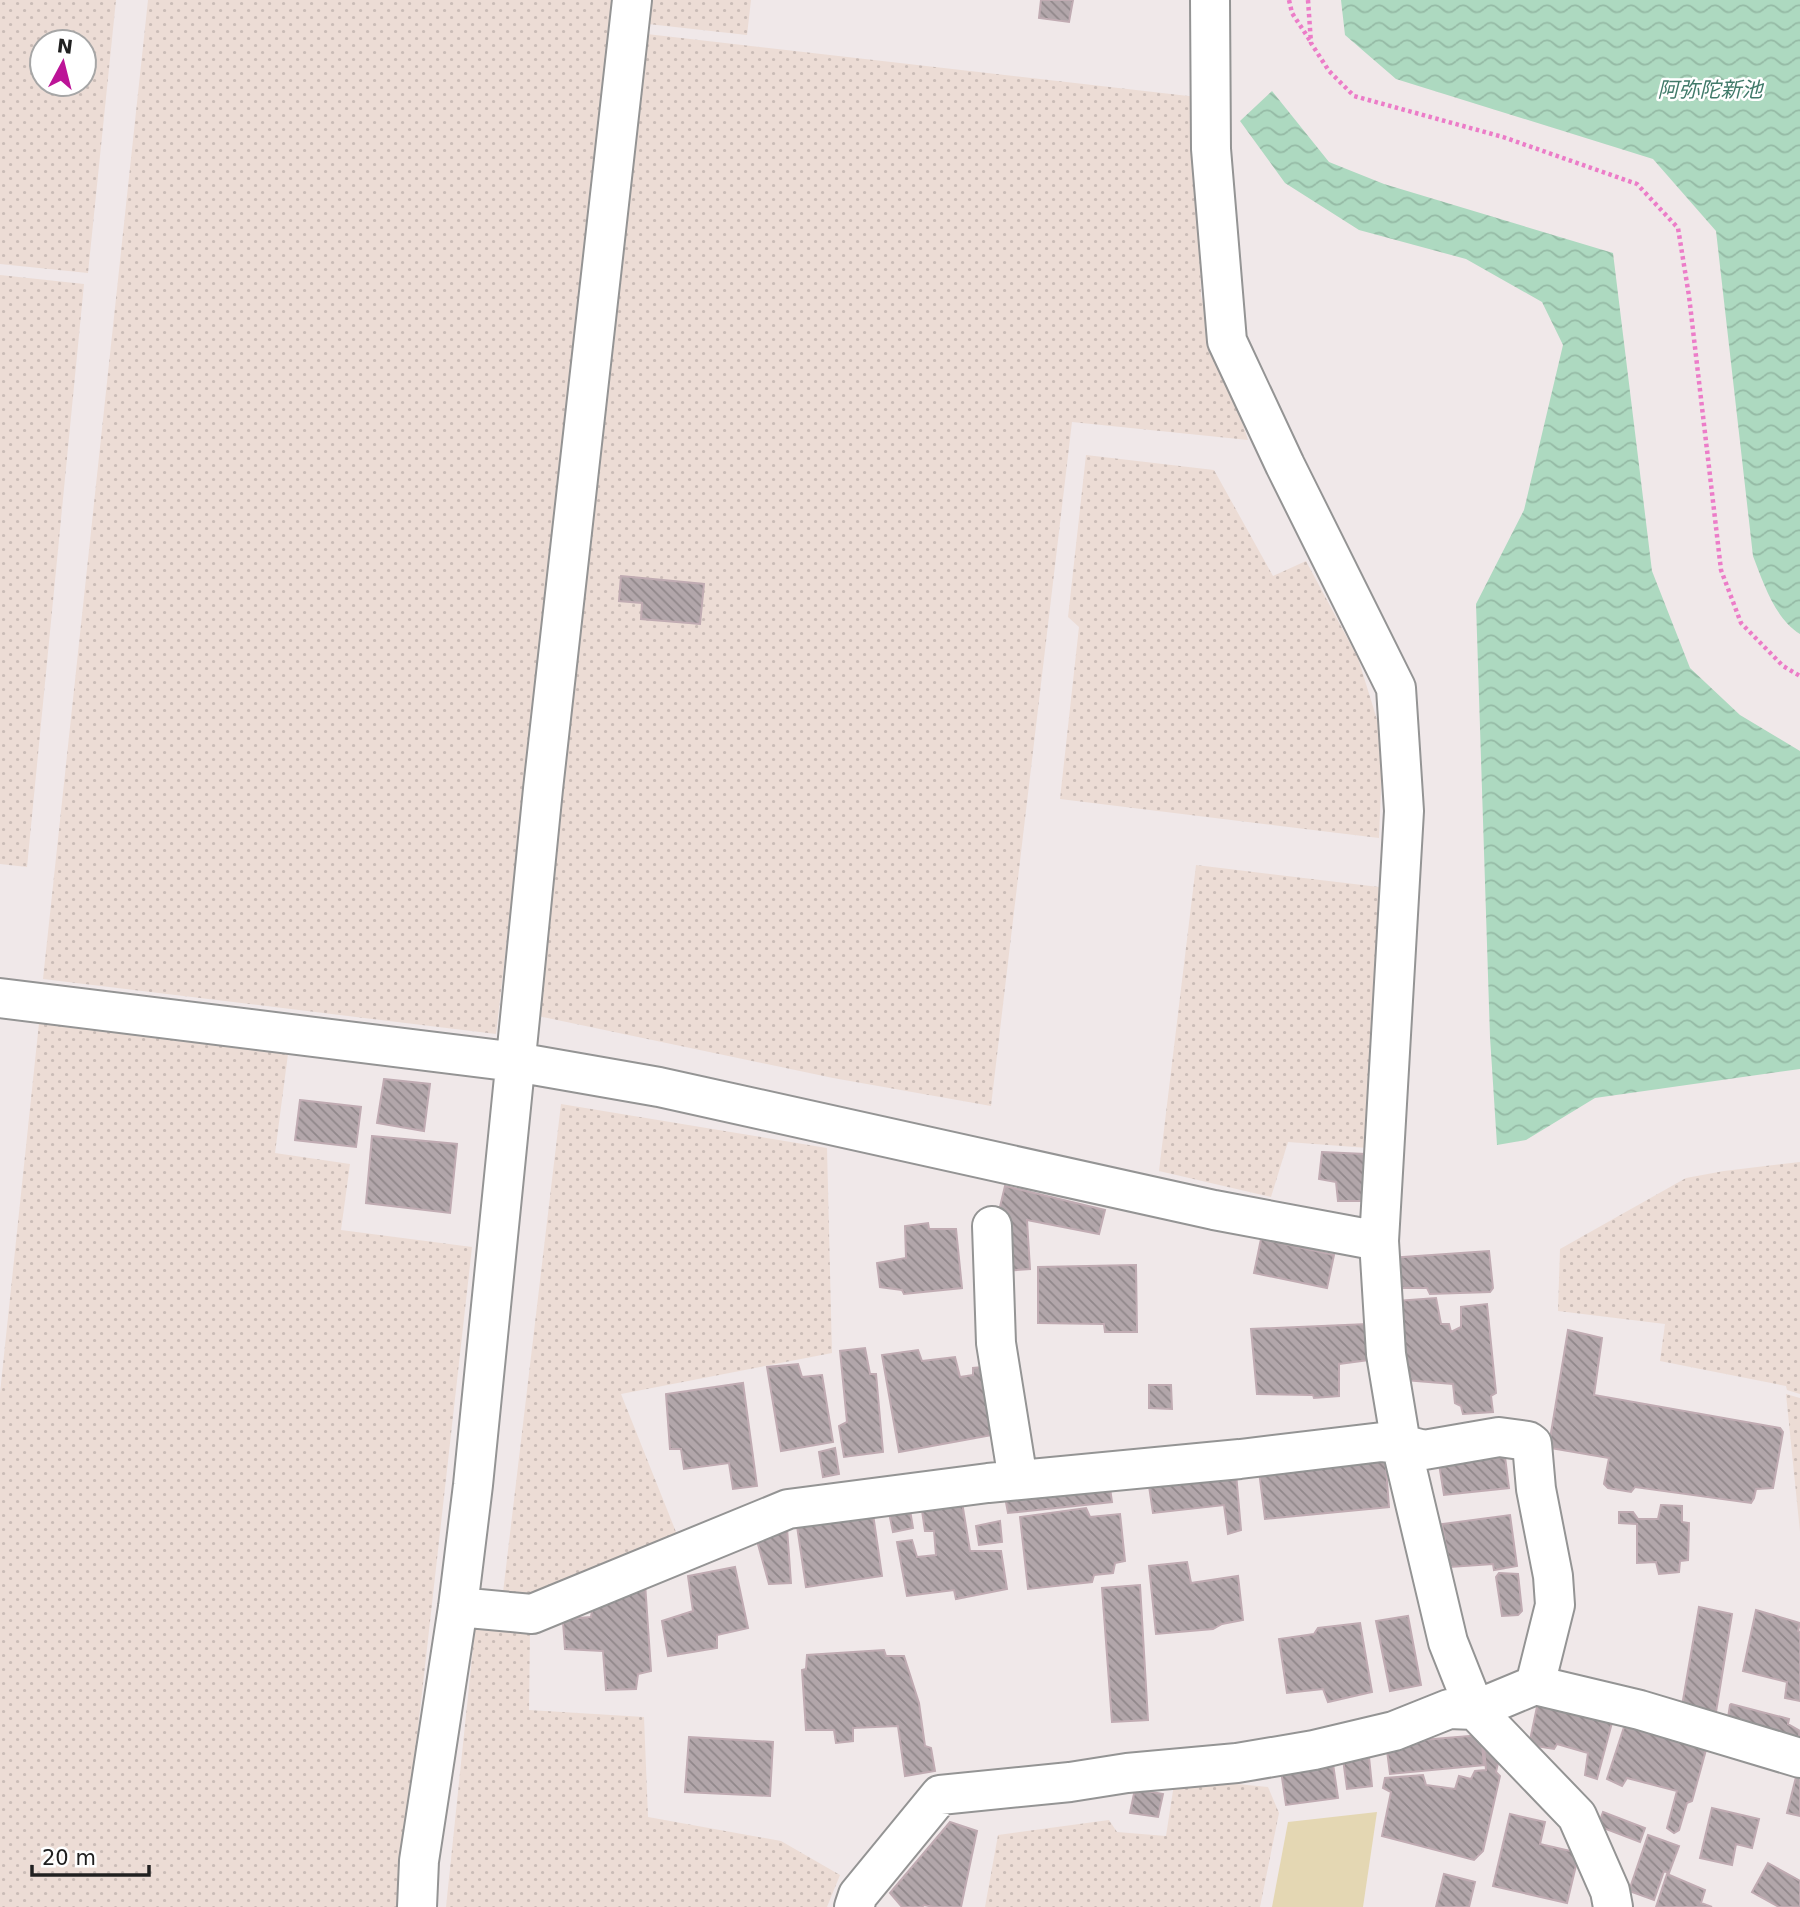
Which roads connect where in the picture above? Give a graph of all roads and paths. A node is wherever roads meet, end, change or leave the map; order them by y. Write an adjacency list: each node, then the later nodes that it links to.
1 (632, 0): 8 (street)
2 (1210, 0): 10 (street)
3 (1289, 0): 5 (path)
4 (1308, 0): 5 (path)
5 (1311, 43): 6 (path)
6 (1800, 676)
7 (0, 998): 8 (street)
8 (516, 1062): 10 (street); 13 (street)
9 (992, 1226): 12 (street)
10 (1379, 1241): 11 (street)
11 (1401, 1444): 12 (street); 14 (street); 15 (street)
12 (1018, 1480): 13 (street)
13 (458, 1607): 17 (street)
14 (1535, 1685): 15 (street); 16 (street)
15 (1475, 1710): 18 (street); 19 (street)
16 (1800, 1758)
17 (417, 1907)
18 (853, 1907)
19 (1613, 1907)

